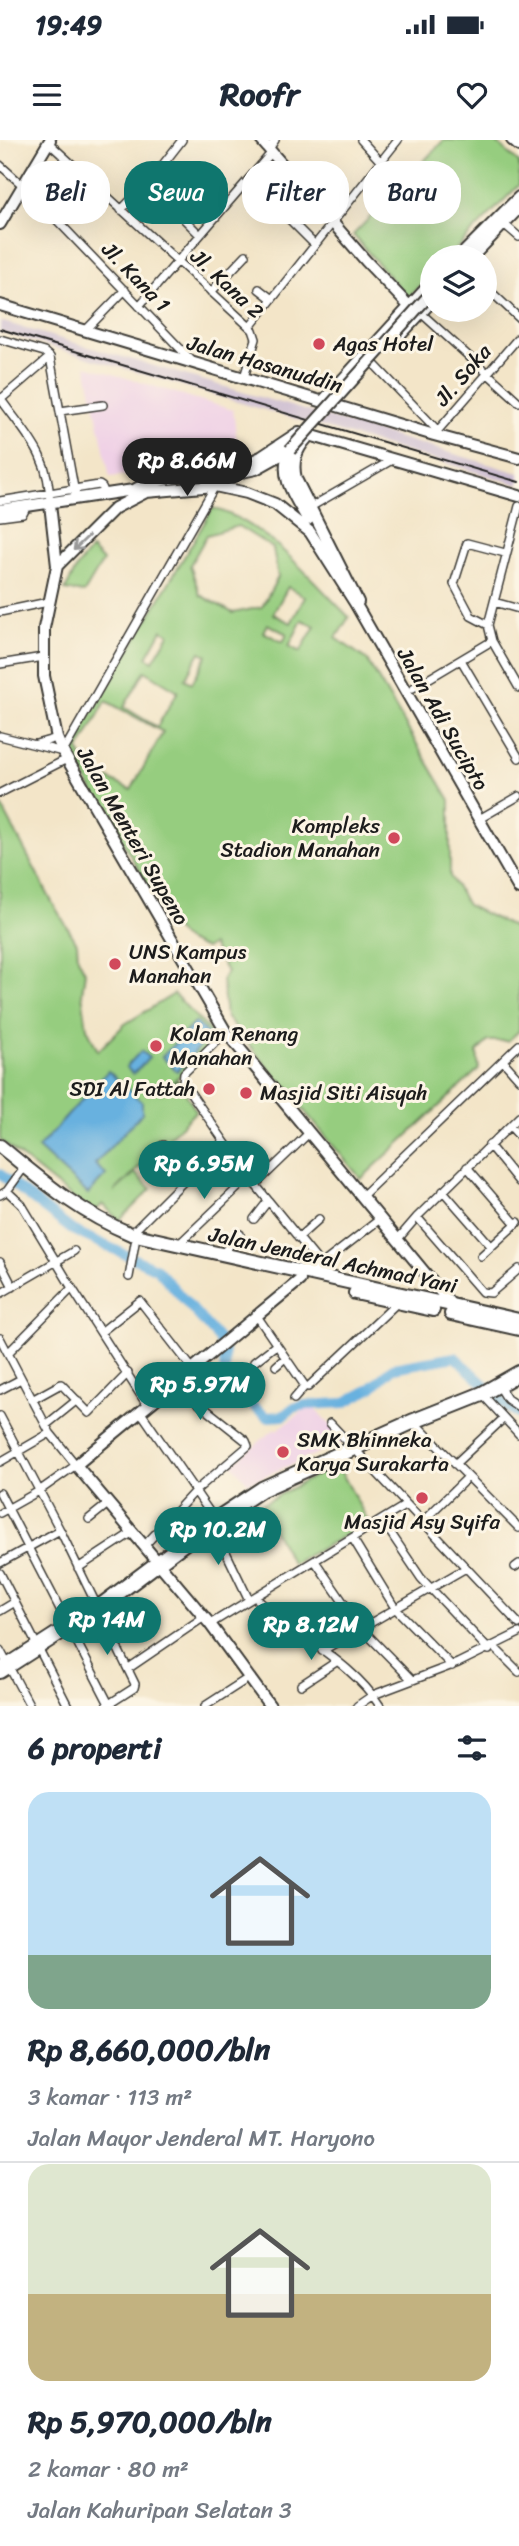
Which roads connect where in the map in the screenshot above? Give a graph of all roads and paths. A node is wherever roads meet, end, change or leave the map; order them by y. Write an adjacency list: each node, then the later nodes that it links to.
1 (182, 140): 21 (street)
2 (361, 140): 11 (street)
3 (398, 140): 12 (street)
4 (512, 140): 7 (main road)
5 (50, 141): 8 (main road); 21 (street, Jl. Kana 2)
6 (269, 145): 9 (street); 10 (main road)
7 (519, 146)
8 (38, 161)
9 (260, 161)
10 (282, 161)
11 (380, 161)
12 (382, 161)
13 (0, 165): 14 (street, Jl. Kana 1)
14 (21, 183)
15 (363, 185): 19 (street)
16 (242, 187): 29 (street)
17 (21, 188): 22 (main road)
18 (519, 197): 32 (main road)
19 (349, 203)
20 (519, 208): 28 (main road)
21 (121, 210): 35 (street, Jl. Kana 2)
22 (0, 224)
23 (61, 224): 37 (street, Jl. Kana 1)
24 (189, 224): 29 (street)
25 (295, 224): 31 (street)
26 (332, 224): 31 (street)
27 (334, 224): 45 (main road)
28 (504, 224): 30 (street); 33 (main road)
29 (200, 235): 35 (street)
30 (519, 237)
31 (316, 244): 41 (street)
32 (472, 245)
33 (484, 245)
34 (246, 255): 38 (street)
35 (177, 262): 38 (street, Jl. Kana 2); 44 (street)
36 (259, 289): 41 (street)
37 (125, 290): 44 (street, Jl. Kana 1); 50 (street)
38 (211, 292): 49 (street, Jl. Kana 2)
39 (420, 295): 45 (main road)
40 (497, 297): 47 (street)
41 (272, 299): 49 (street)
42 (0, 305): 50 (main road, Jalan Hasanuddin)
43 (420, 305): 66 (main road, bridge)
44 (139, 306): 54 (street, Jl. Kana 1)
45 (409, 306): 59 (main road)
46 (420, 314): 55 (main road)
47 (519, 318)
48 (431, 322): 56 (street)
49 (250, 327): 57 (street, Jl. Kana 2)
50 (85, 331): 54 (main road, Jalan Hasanuddin)
51 (519, 337): 56 (street, Jl. Soka)
52 (0, 339): 53 (street)
53 (50, 357): 58 (street); 63 (street)
54 (194, 363): 57 (main road, Jalan Hasanuddin)
55 (374, 364): 62 (main road); 64 (street)
56 (488, 373): 60 (street); 64 (street, Jl. Soka)
57 (244, 377): 59 (main road, Jalan Hasanuddin)
58 (0, 399): 73 (street)
59 (324, 401): 62 (main road, Jalan Hasanuddin)
60 (519, 402)
61 (103, 405): 63 (street)
62 (337, 405): 64 (main road, Jalan Hasanuddin)
63 (60, 411): 71 (street)
64 (436, 433): 67 (main road, Jalan Hasanuddin)
65 (304, 434): 68 (main road); 70 (main road); 75 (main road, Jalan Adi Sucipto)
66 (290, 450): 70 (main road); 79 (main road)
67 (519, 457)
68 (393, 459): 72 (main road); 75 (street)
69 (215, 486): 78 (main road, one-way to 78); 79 (main road, Jalan Adi Sucipto); 94 (street)
70 (136, 489): 71 (main road)
71 (75, 495): 73 (main road)
72 (519, 496)
73 (50, 498): 76 (street); 76 (main road); 78 (main road, Jalan Menteri Supeno)
74 (519, 506): 77 (street)
75 (309, 508): 79 (main road, Jalan Adi Sucipto)
76 (3, 511)
77 (505, 553): 81 (street); 84 (street)
78 (57, 566): 80 (main road, Jalan Menteri Supeno)
79 (356, 601): 98 (main road, Jalan Adi Sucipto); 100 (main road, Jalan Adi Sucipto)
80 (48, 602): 83 (street); 86 (main road, Jalan Menteri Supeno)
81 (494, 602): 82 (street); 84 (street)
82 (519, 609)
83 (0, 612)
84 (488, 625): 85 (street)
85 (492, 641): 87 (street); 90 (street)
86 (43, 657): 88 (street); 92 (main road, Jalan Menteri Supeno)
87 (461, 660): 89 (street); 95 (street)
88 (0, 664)
89 (413, 688)
90 (519, 688)
91 (0, 736): 93 (street)
92 (57, 738): 93 (street); 94 (main road, Jalan Menteri Supeno)
93 (35, 744): 94 (street)
94 (65, 755): 96 (street); 101 (main road, Jalan Menteri Supeno)
95 (519, 758)
96 (0, 793)
97 (519, 796): 98 (street)
98 (481, 818): 99 (main road, Jalan Adi Sucipto)
99 (519, 882)
100 (519, 889)
101 (226, 1032): 108 (main road, Jalan Menteri Supeno); 110 (street)
102 (519, 1045): 103 (street)
103 (515, 1054): 104 (street)
104 (503, 1061): 105 (street); 123 (street)
105 (519, 1079)
106 (519, 1117): 107 (street)
107 (510, 1126): 109 (street); 112 (street)
108 (309, 1133): 120 (street); 123 (main road, Jalan Menteri Supeno)
109 (519, 1136)
110 (223, 1142): 117 (street); 118 (street)
111 (163, 1145): 117 (street)
112 (489, 1145): 115 (street); 119 (street)
113 (0, 1146): 116 (main road, Jalan Jenderal Achmad Yani)
114 (0, 1156): 116 (main road, Jalan Jenderal Achmad Yani)
115 (467, 1167): 121 (street); 129 (street)
116 (20, 1172): 122 (street); 133 (main road, Jalan Jenderal Achmad Yani)
117 (192, 1174): 133 (street)
118 (249, 1177): 120 (street); 134 (street)
119 (519, 1182)
120 (256, 1185): 124 (street)
121 (443, 1191): 125 (street); 135 (street)
122 (5, 1192): 140 (street)
123 (362, 1196): 128 (main road, Jalan Menteri Supeno)
124 (268, 1201): 126 (street); 131 (street)
125 (417, 1217): 132 (street); 142 (street)
126 (254, 1219)
127 (319, 1219): 131 (street)
128 (380, 1219): 132 (main road, Jalan Menteri Supeno); 141 (street)
129 (518, 1223): 135 (street)
130 (240, 1234): 137 (street)
131 (298, 1238): 141 (street)
132 (398, 1239): 150 (main road, Jalan Menteri Supeno)
133 (134, 1242): 134 (main road, Jalan Jenderal Achmad Yani); 143 (street); 144 (main road, Jalan Jenderal Achmad Yani)
134 (178, 1246): 137 (main road, Jalan Jenderal Achmad Yani)
135 (491, 1246): 138 (street)
136 (74, 1251): 140 (street)
137 (221, 1255): 144 (main road, Jalan Jenderal Achmad Yani)
138 (481, 1256)
139 (0, 1262): 145 (street)
140 (55, 1262): 145 (street); 146 (street)
141 (321, 1265): 144 (street)
142 (519, 1269)
143 (129, 1277)
144 (304, 1277): 148 (main road, Jalan Jenderal Achmad Yani); 150 (main road, Jalan Jenderal Achmad Yani); 151 (main road)
145 (13, 1287): 147 (street)
146 (72, 1288): 154 (street); 157 (street)
147 (0, 1294)
148 (398, 1302): 150 (main road, Jalan Jenderal Achmad Yani); 166 (street)
149 (519, 1309): 152 (street)
150 (455, 1310): 152 (main road, Jalan Jenderal Achmad Yani); 153 (main road, Jalan Jenderal Achmad Yani)
151 (257, 1316): 156 (street); 161 (main road)
152 (513, 1318)
153 (519, 1329)
154 (100, 1332): 161 (street); 162 (street)
155 (0, 1338): 157 (street)
156 (276, 1345): 158 (street); 159 (street)
157 (8, 1353): 164 (street)
158 (285, 1358): 160 (street); 166 (street)
159 (254, 1362)
160 (275, 1366)
161 (192, 1368): 165 (main road)
162 (128, 1373): 171 (street); 173 (street)
163 (519, 1373): 167 (highway)
164 (21, 1379): 168 (street); 170 (street)
165 (173, 1383): 173 (main road); 188 (street)
166 (307, 1387): 169 (street)
167 (498, 1387): 172 (street); 175 (street); 176 (highway)
168 (0, 1390)
169 (294, 1399)
170 (32, 1400): 171 (street); 178 (street)
171 (77, 1400): 178 (street)
172 (519, 1407)
173 (144, 1408): 185 (main road); 188 (street)
174 (0, 1416): 182 (street)
175 (504, 1418): 180 (street); 184 (street)
176 (414, 1421): 181 (highway); 184 (street)
177 (330, 1423): 181 (street)
178 (46, 1425): 179 (street)
179 (50, 1433): 182 (street); 185 (street)
180 (519, 1434)
181 (352, 1448): 191 (street); 196 (highway)
182 (18, 1452): 183 (street); 187 (street)
183 (0, 1462)
184 (456, 1464): 186 (street)
185 (76, 1465): 187 (street); 190 (main road)
186 (468, 1477): 197 (street); 198 (street)
187 (38, 1491): 192 (street); 199 (street)
188 (195, 1491): 196 (street); 203 (street)
189 (0, 1493): 192 (street)
190 (109, 1503): 194 (street); 200 (main road)
191 (406, 1505): 195 (street); 197 (street)
192 (8, 1508): 193 (street); 202 (street)
193 (0, 1513)
194 (89, 1519)
195 (382, 1520): 201 (street); 210 (street)
196 (213, 1521): 206 (highway); 211 (street)
197 (422, 1522): 208 (street)
198 (519, 1528)
199 (60, 1530): 202 (street); 207 (street)
200 (133, 1532): 203 (main road); 207 (street)
201 (353, 1539): 204 (street); 214 (street)
202 (28, 1546): 205 (street); 218 (street)
203 (144, 1546): 206 (main road)
204 (315, 1561): 211 (street); 219 (street)
205 (0, 1563)
206 (159, 1563): 213 (highway); 216 (main road)
207 (78, 1568): 213 (street)
208 (466, 1568): 210 (street); 217 (street)
209 (0, 1573): 212 (street)
210 (431, 1588): 214 (street); 222 (street)
211 (252, 1598): 216 (street); 224 (street)
212 (15, 1602): 215 (street); 221 (street)
213 (98, 1608): 218 (highway); 227 (street)
214 (396, 1608): 219 (street); 226 (street)
215 (0, 1611)
216 (207, 1621): 227 (street); 231 (main road)
217 (519, 1624)
218 (69, 1627): 221 (highway); 237 (street)
219 (361, 1628): 224 (street); 232 (street)
220 (519, 1633): 222 (street)
221 (39, 1647): 228 (highway); 238 (street)
222 (492, 1648): 226 (street); 229 (street)
223 (0, 1650): 228 (street)
224 (322, 1651): 225 (street)
225 (336, 1662): 230 (street); 234 (street)
226 (452, 1666): 232 (street)
227 (129, 1668): 237 (street)
228 (4, 1669): 236 (street)
229 (519, 1672)
230 (351, 1674): 233 (street); 235 (street)
231 (250, 1676): 239 (street); 240 (main road)
232 (412, 1680): 235 (street)
233 (343, 1681)
234 (301, 1685)
235 (373, 1695): 241 (street); 242 (street)
236 (27, 1705)
237 (108, 1705)
238 (68, 1706)
239 (205, 1706)
240 (270, 1706)
241 (358, 1706)
242 (380, 1706)

